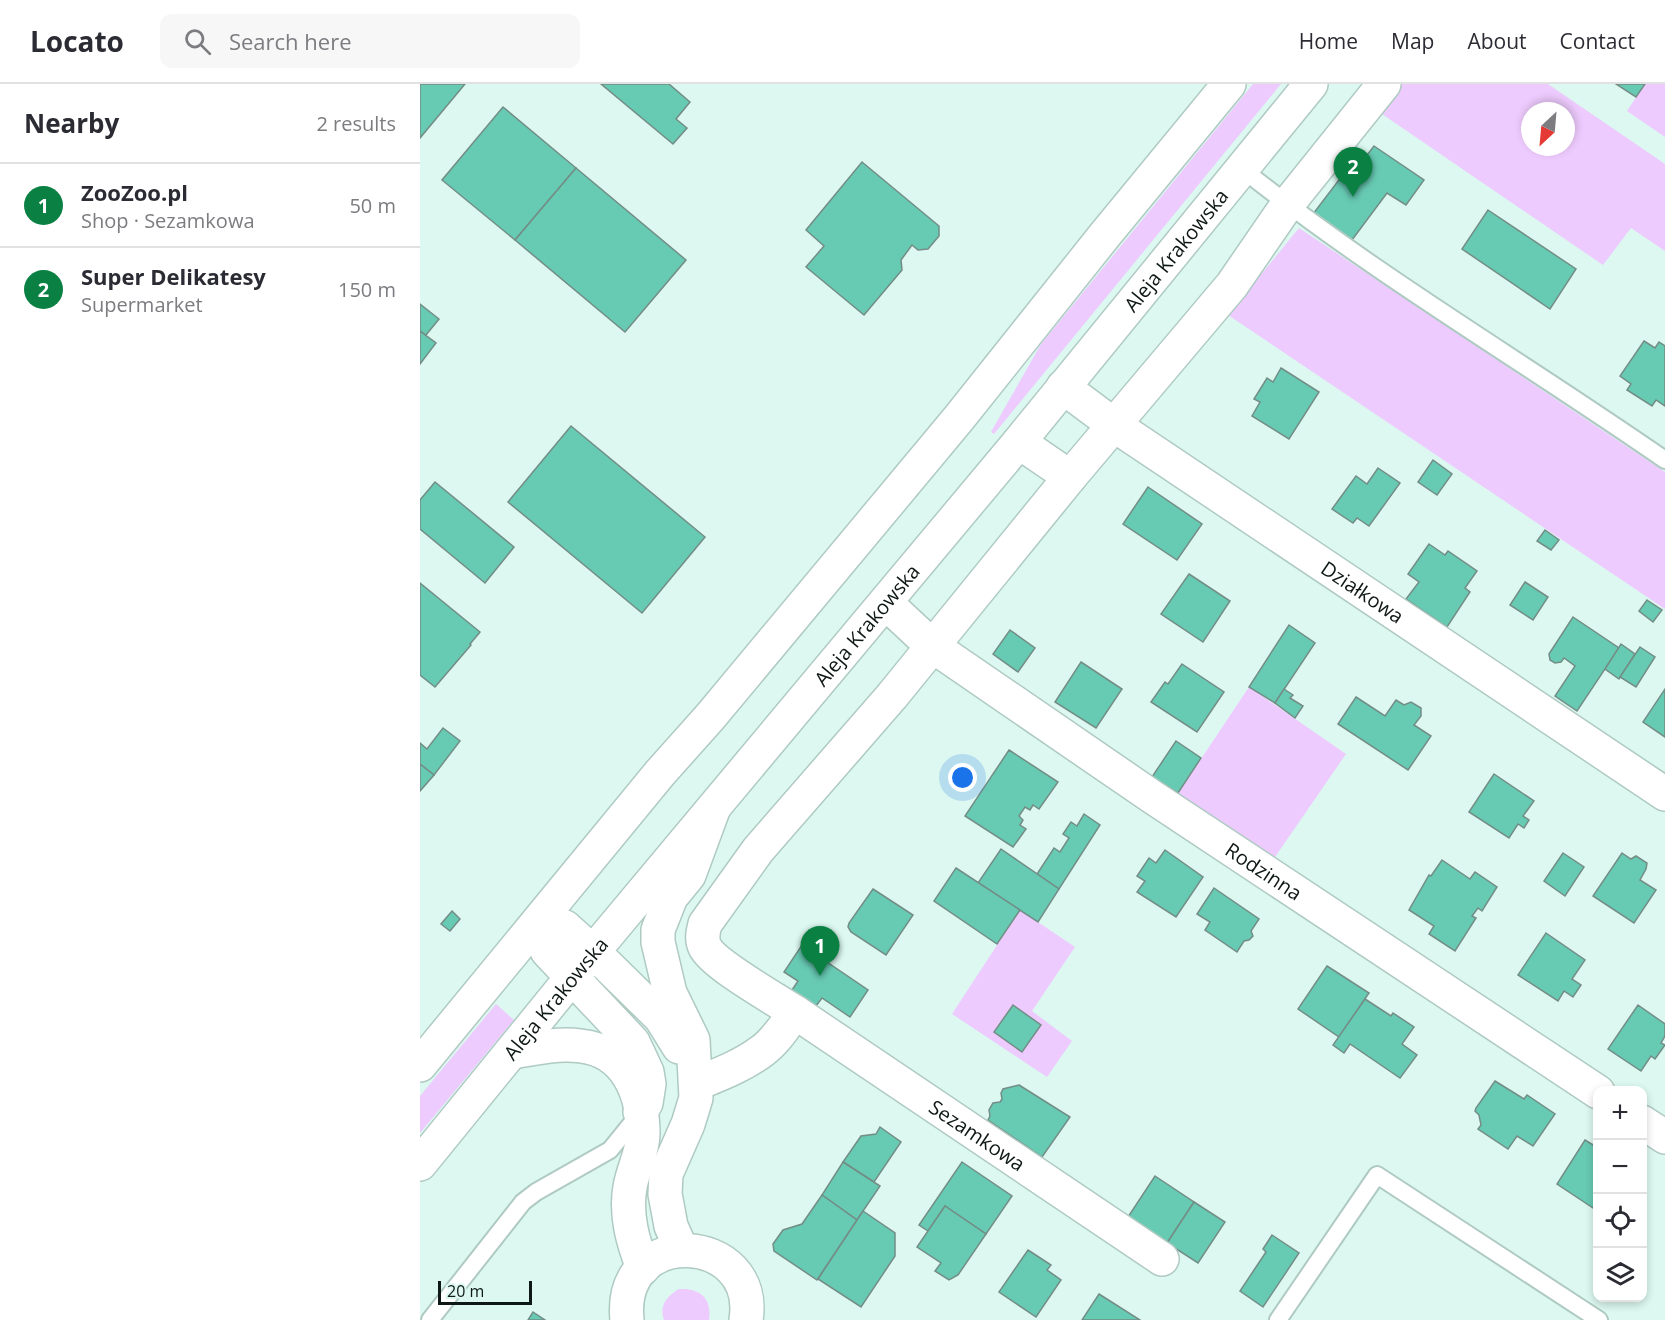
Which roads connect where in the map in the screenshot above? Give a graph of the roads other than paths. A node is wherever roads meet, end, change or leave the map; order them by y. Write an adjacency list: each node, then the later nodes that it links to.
1 (1229, 84): 15 (street)
2 (1311, 84): 4 (street, Aleja Krakowska)
3 (1384, 84): 5 (street)
4 (1241, 168): 5 (lane); 6 (street, Aleja Krakowska)
5 (1287, 205): 7 (street); 9 (lane)
6 (1063, 387): 7 (street, Działkowa); 8 (street, Aleja Krakowska)
7 (1114, 425): 10 (street); 13 (street, Działkowa)
8 (1019, 442): 10 (street); 11 (street, Aleja Krakowska)
9 (1665, 460)
10 (1070, 477): 12 (street)
11 (886, 603): 12 (street, Rodzinna); 14 (street, Aleja Krakowska)
12 (931, 645): 18 (street); 22 (street, Rodzinna)
13 (1665, 794)
14 (714, 808): 16 (street, Aleja Krakowska); 21 (street)
15 (541, 919): 16 (street); 17 (street); 20 (street)
16 (594, 954): 17 (street, Aleja Krakowska); 21 (street)
17 (572, 977): 19 (street, Aleja Krakowska); 23 (street)
18 (795, 1012): 21 (street); 28 (street, Sezamkowa)
19 (513, 1052): 23 (street); 26 (street, Aleja Krakowska)
20 (420, 1065)
21 (696, 1084): 27 (street)
22 (1593, 1089)
23 (640, 1112): 29 (street); 31 (lane)
24 (1647, 1125): 25 (street)
25 (1665, 1137)
26 (420, 1164)
27 (681, 1249): 29 (street); 30 (street)
28 (1162, 1259)
29 (643, 1268): 32 (street)
30 (751, 1318)
31 (430, 1320)
32 (627, 1320)
33 (1278, 1320): 34 (lane)
34 (1599, 1320)

